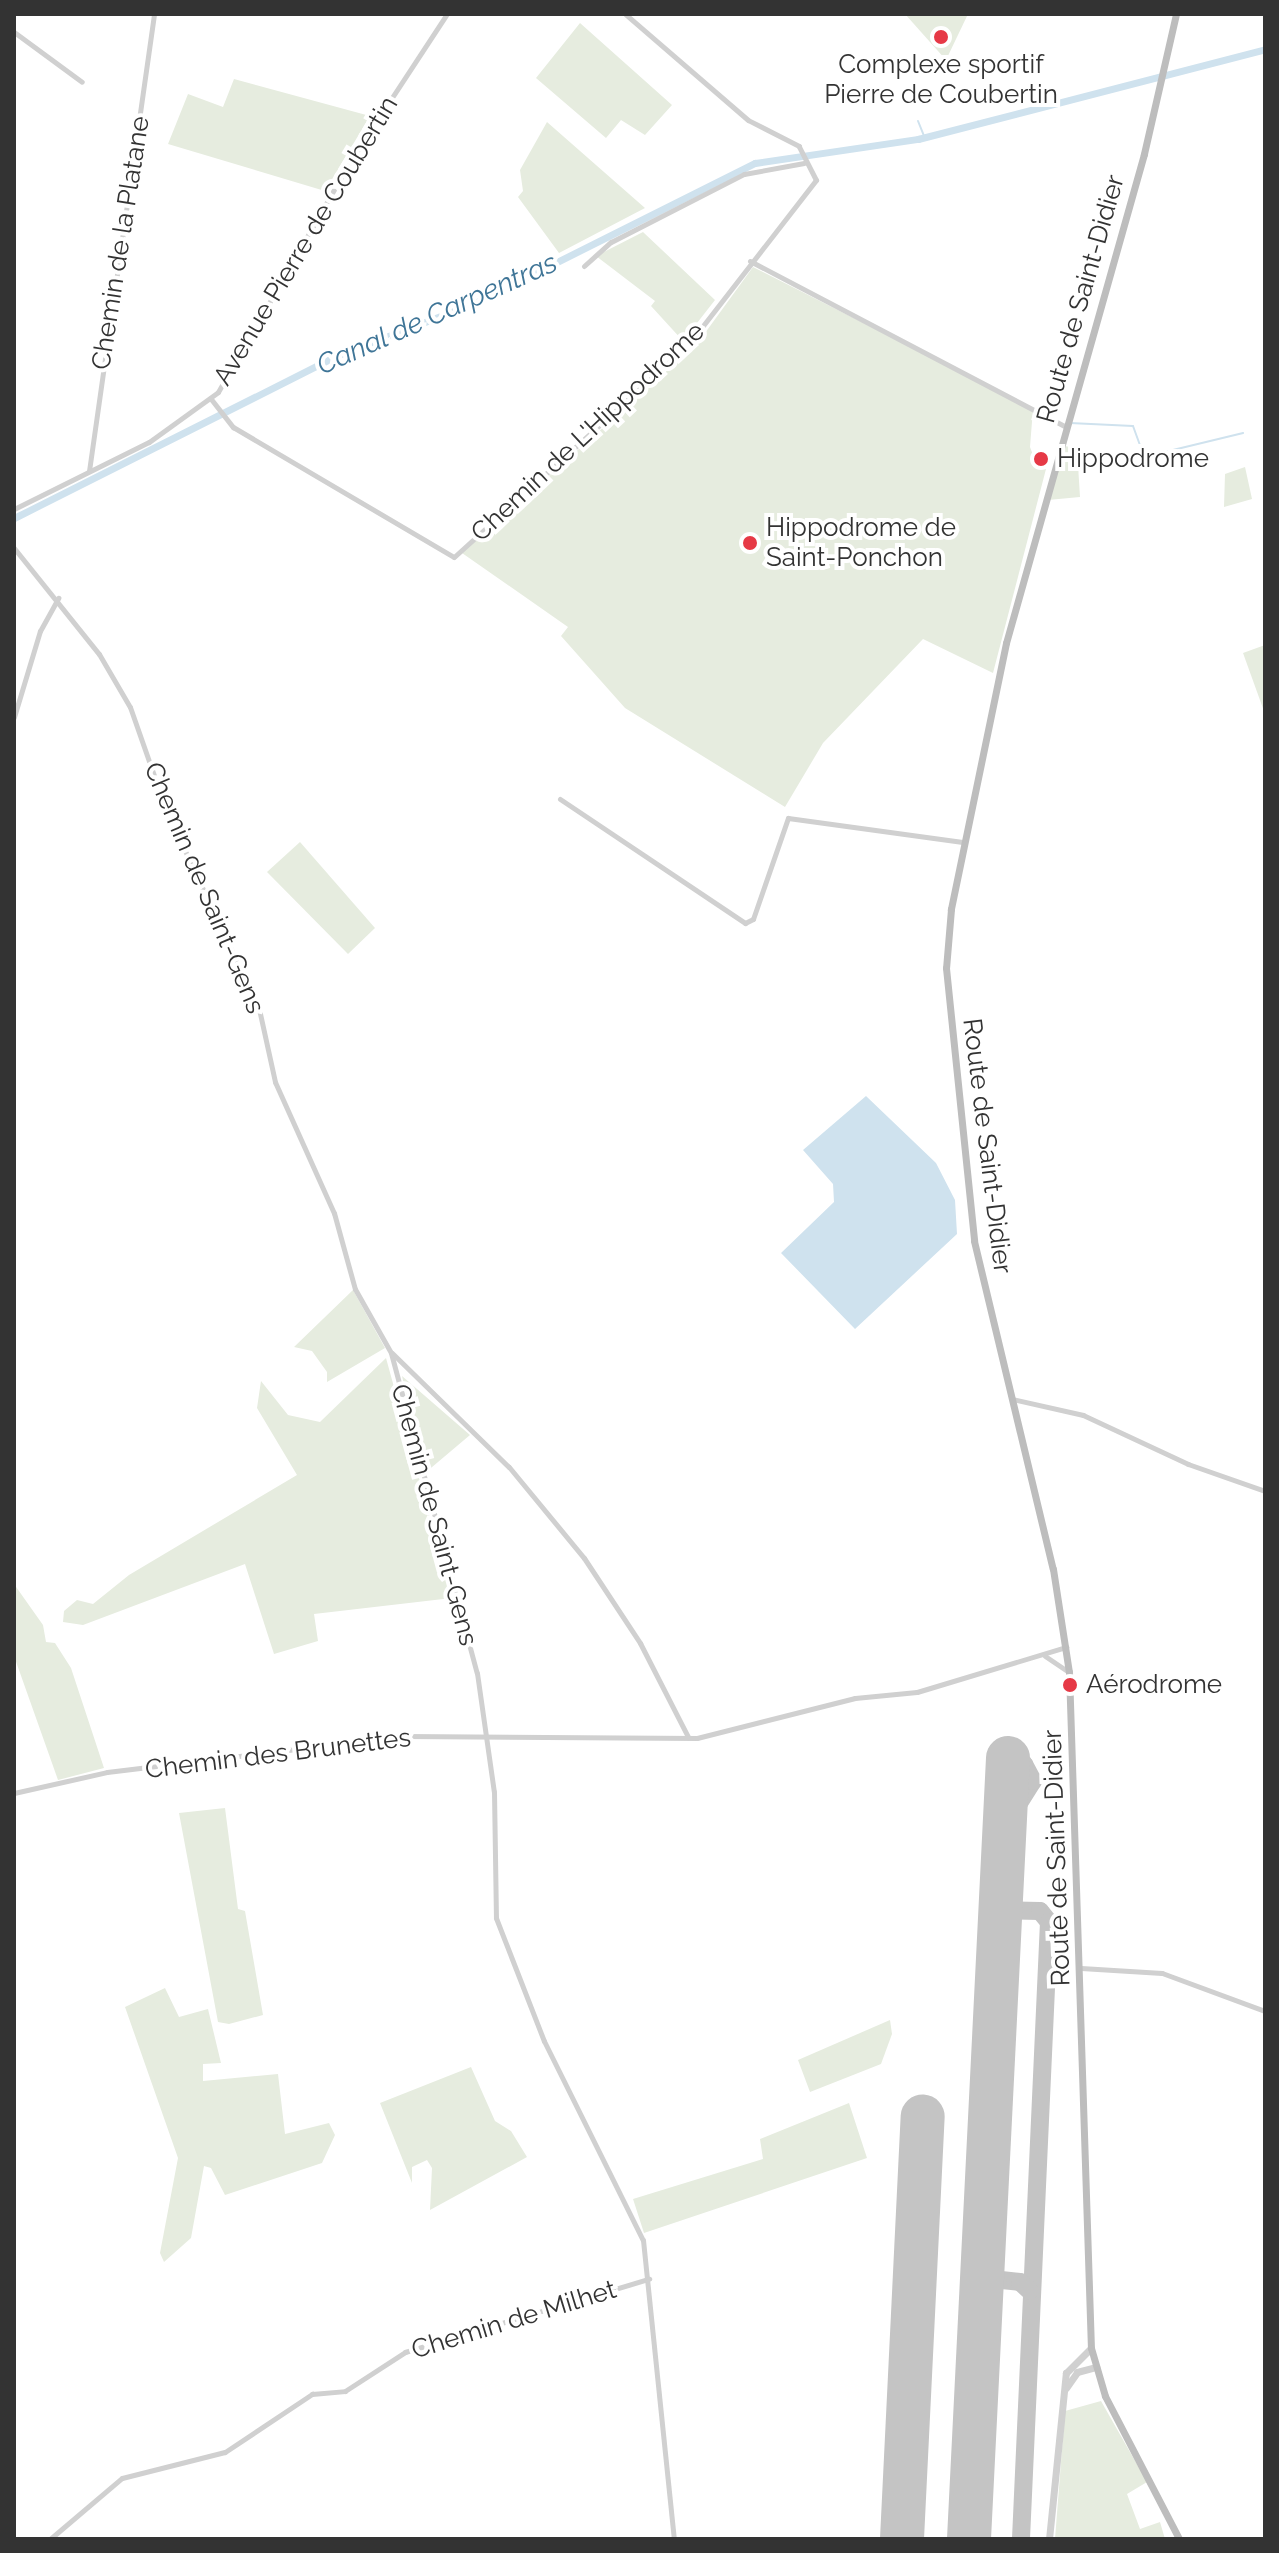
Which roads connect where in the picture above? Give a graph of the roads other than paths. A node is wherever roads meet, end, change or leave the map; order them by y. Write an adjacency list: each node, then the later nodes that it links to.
1 (154, 14): 12 (street, Chemin de la Platane)
2 (447, 14): 10 (street, Avenue Pierre de Coubertin)
3 (625, 14): 7 (street)
4 (1176, 14): 11 (main road, Route de Saint-Didier)
5 (14, 32): 6 (street)
6 (82, 82)
7 (804, 162): 8 (street); 9 (street)
8 (750, 261): 10 (street, Chemin de L'Hippodrome); 11 (street)
9 (584, 266)
10 (211, 399): 12 (street, Avenue Pierre de Coubertin)
11 (1064, 426): 18 (main road, Route de Saint-Didier)
12 (89, 472): 13 (street, Avenue Pierre de Coubertin)
13 (14, 509)
14 (14, 548): 15 (street, Chemin de Saint-Gens)
15 (58, 598): 16 (street); 19 (street, Chemin de Saint-Gens)
16 (14, 717)
17 (560, 799): 18 (street)
18 (964, 842): 20 (main road, Route de Saint-Didier)
19 (391, 1353): 25 (street); 26 (street, Chemin de Saint-Gens)
20 (1012, 1399): 21 (street); 22 (main road, Route de Saint-Didier)
21 (1265, 1491)
22 (1066, 1650): 23 (street, Chemin des Brunettes); 24 (main road, Route de Saint-Didier)
23 (1047, 1656): 24 (street); 25 (street, Chemin des Brunettes)
24 (1069, 1672): 28 (main road, Route de Saint-Didier)
25 (688, 1737): 26 (street, Chemin des Brunettes)
26 (486, 1739): 27 (street, Chemin des Brunettes); 30 (street, Chemin de Saint-Gens)
27 (14, 1793)
28 (1081, 1968): 29 (street); 31 (main road, Route de Saint-Didier)
29 (1265, 2011)
30 (649, 2279): 34 (street, Chemin de Milhet); 35 (street, Chemin de Saint-Gens)
31 (1091, 2348): 32 (main road, Route de Saint-Didier); 33 (street)
32 (1096, 2367): 33 (street); 37 (main road, Route de Saint-Didier)
33 (1065, 2390): 36 (street)
34 (50, 2539)
35 (674, 2539)
36 (1049, 2539)
37 (1179, 2539)

